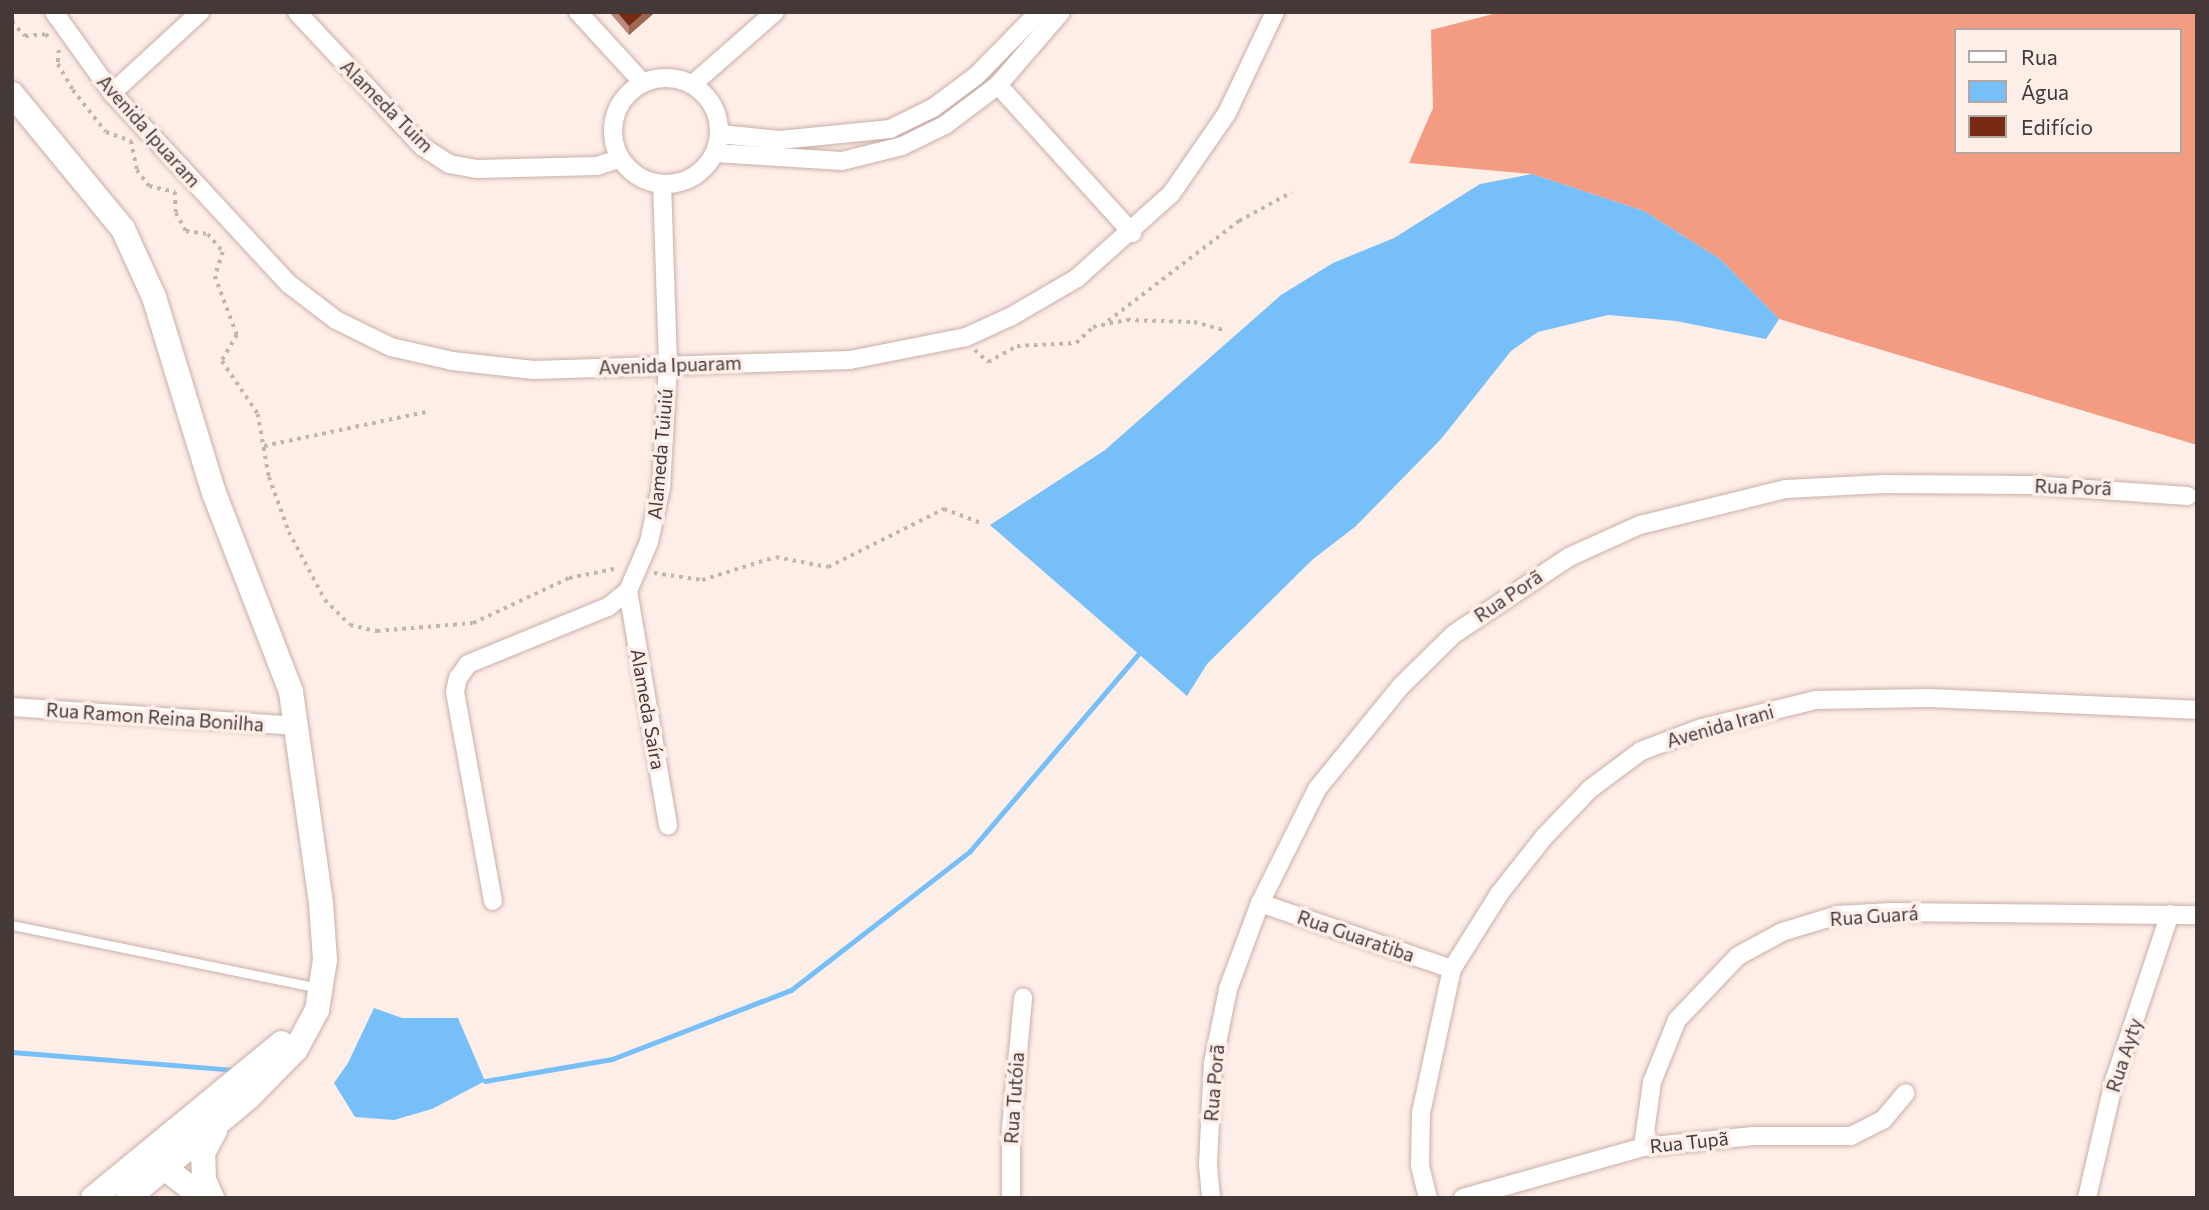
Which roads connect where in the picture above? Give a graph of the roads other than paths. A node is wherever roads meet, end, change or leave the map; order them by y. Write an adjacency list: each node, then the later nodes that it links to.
1 (54, 12): 12 (street, Avenida Ipuaram)
2 (200, 12): 12 (street)
3 (297, 12): 16 (street, Alameda Tuim)
4 (578, 12): 9 (street)
5 (775, 12): 10 (street)
6 (1039, 12): 14 (street)
7 (1061, 12): 11 (street)
8 (1275, 12): 18 (street, Avenida Ipuaram)
9 (643, 83): 10 (street); 16 (street)
10 (692, 84): 14 (street)
11 (998, 85): 15 (street); 18 (street)
12 (112, 93): 19 (street, Avenida Ipuaram)
13 (12, 94): 24 (main road)
14 (720, 134): 15 (street)
15 (715, 153): 17 (street)
16 (619, 159): 17 (street)
17 (662, 185): 19 (street, Alameda Tuiuiú)
18 (1132, 233): 19 (street, Avenida Ipuaram)
19 (668, 364): 21 (street, Alameda Tuiuiú)
20 (2188, 496): 27 (street, Rua Porã)
21 (628, 591): 25 (street, Alameda Saíra); 26 (street)
22 (12, 707): 24 (street, Rua Ramon Reina Bonilha)
23 (2197, 710): 31 (street, Avenida Irani)
24 (297, 726): 33 (main road)
25 (668, 826)
26 (493, 901)
27 (1260, 903): 31 (street, Rua Guaratiba); 42 (street, Rua Porã)
28 (2171, 914): 29 (street, Rua Guará); 36 (street, Rua Guará); 45 (street, Rua Ayty)
29 (2197, 915)
30 (12, 925): 33 (lane)
31 (1452, 969): 43 (street, Avenida Irani)
32 (1023, 998): 41 (street, Rua Tutóia)
33 (319, 999): 35 (main road); 37 (main road)
34 (1906, 1093): 36 (street, Rua Tupã)
35 (219, 1123): 37 (main road); 40 (main road)
36 (1643, 1146): 44 (street, Rua Tupã)
37 (148, 1177): 38 (main road); 39 (main road)
38 (95, 1198)
39 (203, 1198)
40 (212, 1198)
41 (1011, 1198)
42 (1211, 1198)
43 (1428, 1198)
44 (1463, 1198)
45 (2087, 1198)

